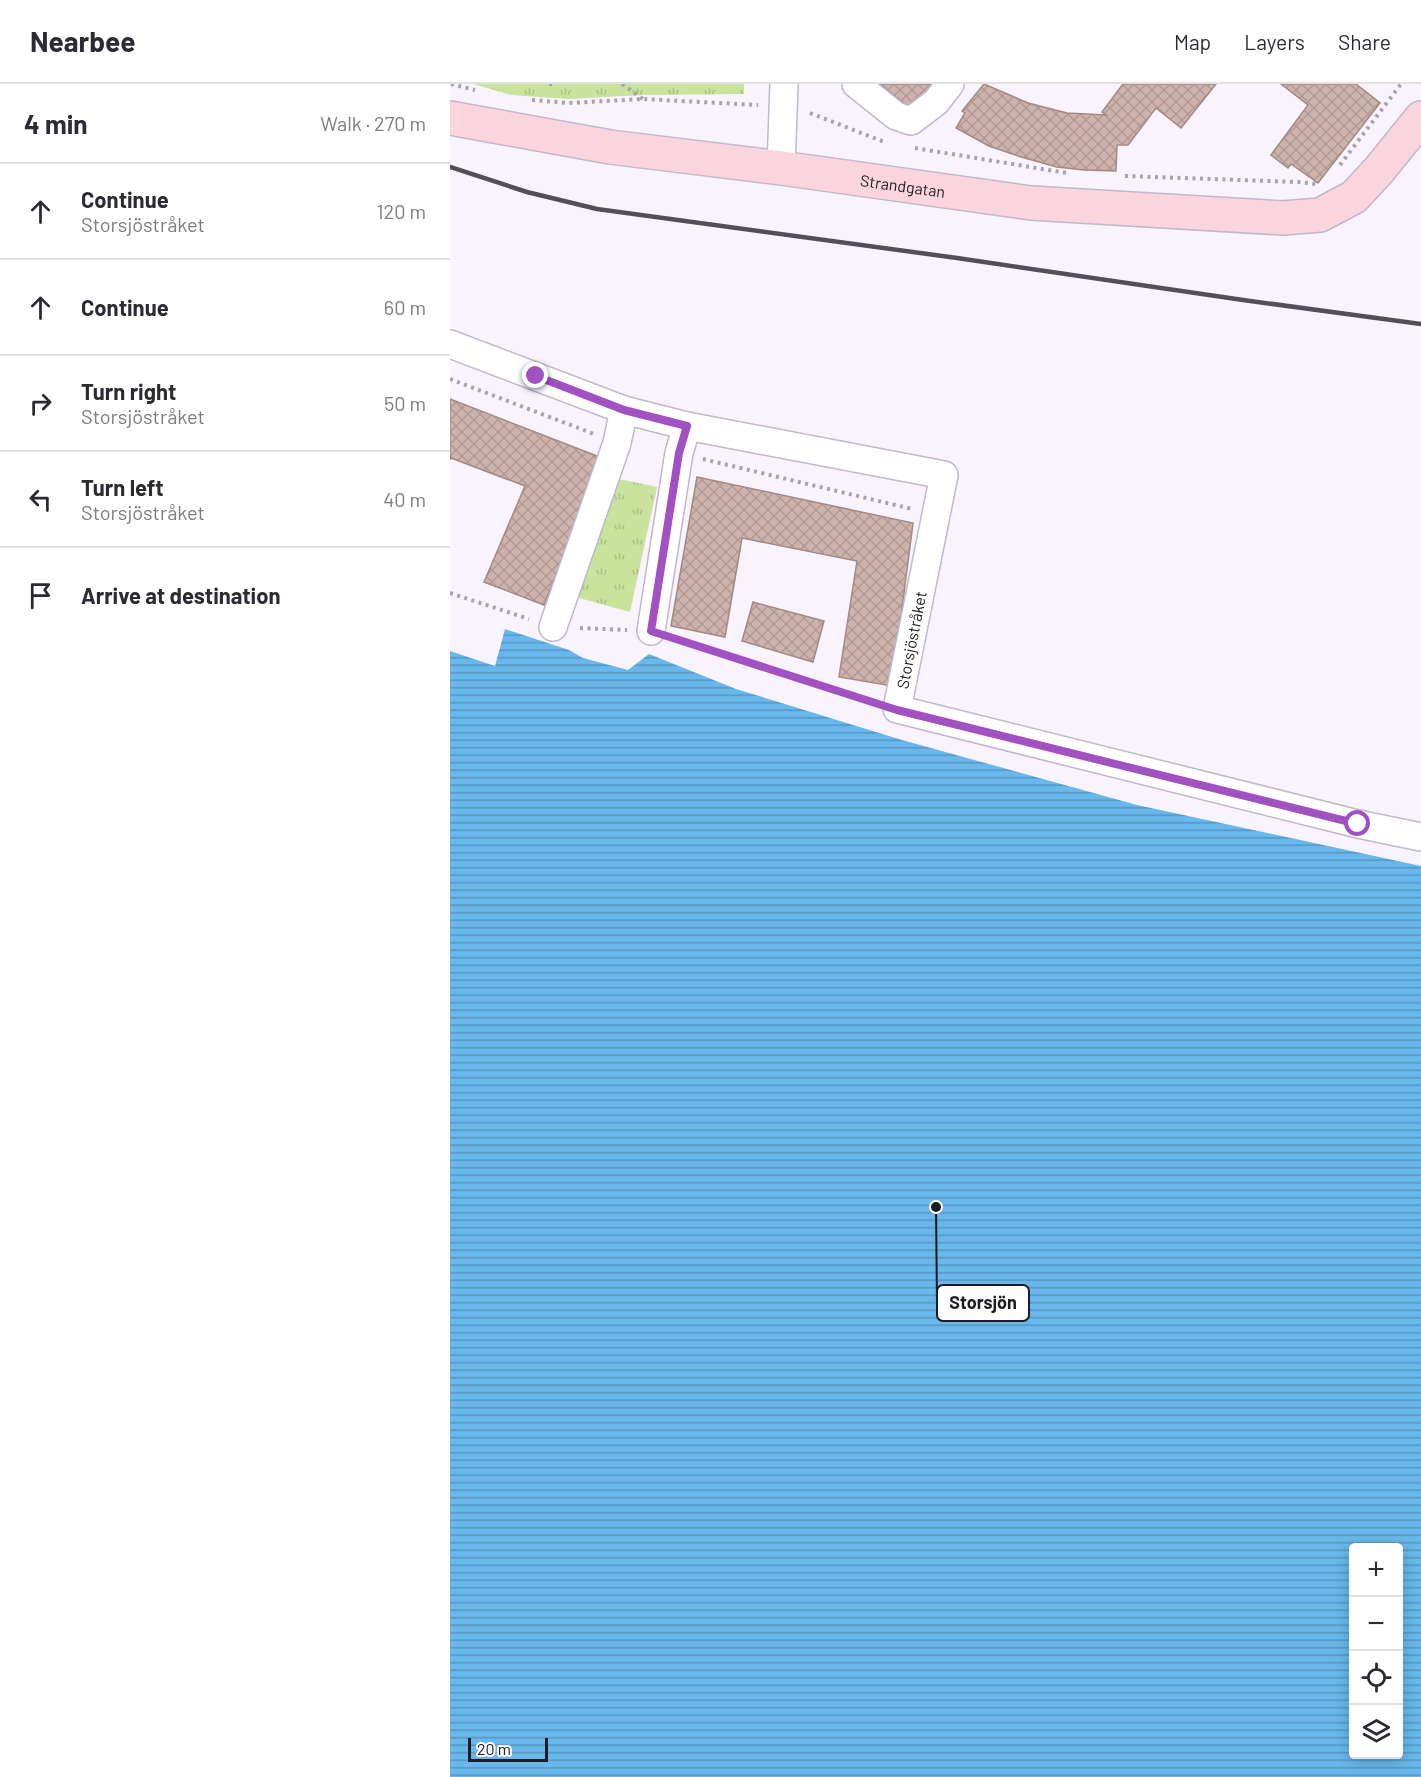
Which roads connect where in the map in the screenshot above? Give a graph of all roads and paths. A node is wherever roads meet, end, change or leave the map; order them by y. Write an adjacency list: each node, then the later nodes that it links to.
1 (451, 84): 9 (path)
2 (549, 84): 3 (path)
3 (554, 84)
4 (622, 84): 11 (path)
5 (856, 84): 6 (street)
6 (950, 84)
7 (1393, 84): 8 (path)
8 (1399, 86): 17 (path)
9 (481, 91)
10 (783, 97): 11 (path); 15 (path); 18 (street)
11 (644, 99): 12 (path)
12 (522, 100)
13 (450, 118): 18 (main road, Strandgatan)
14 (1421, 118): 18 (main road, Strandgatan)
15 (895, 145)
16 (906, 147): 19 (path)
17 (1339, 166)
18 (781, 168)
19 (1077, 175)
20 (1124, 176): 21 (path)
21 (1319, 184)
22 (450, 344): 23 (street, Storsjöstråket)
23 (624, 410): 24 (street, Storsjöstråket); 26 (street)
24 (687, 426): 27 (street); 28 (street, Storsjöstråket)
25 (450, 593): 26 (path)
26 (553, 627): 27 (path)
27 (651, 631): 28 (path)
28 (897, 710): 29 (street, Storsjöstråket)
29 (1421, 837)

